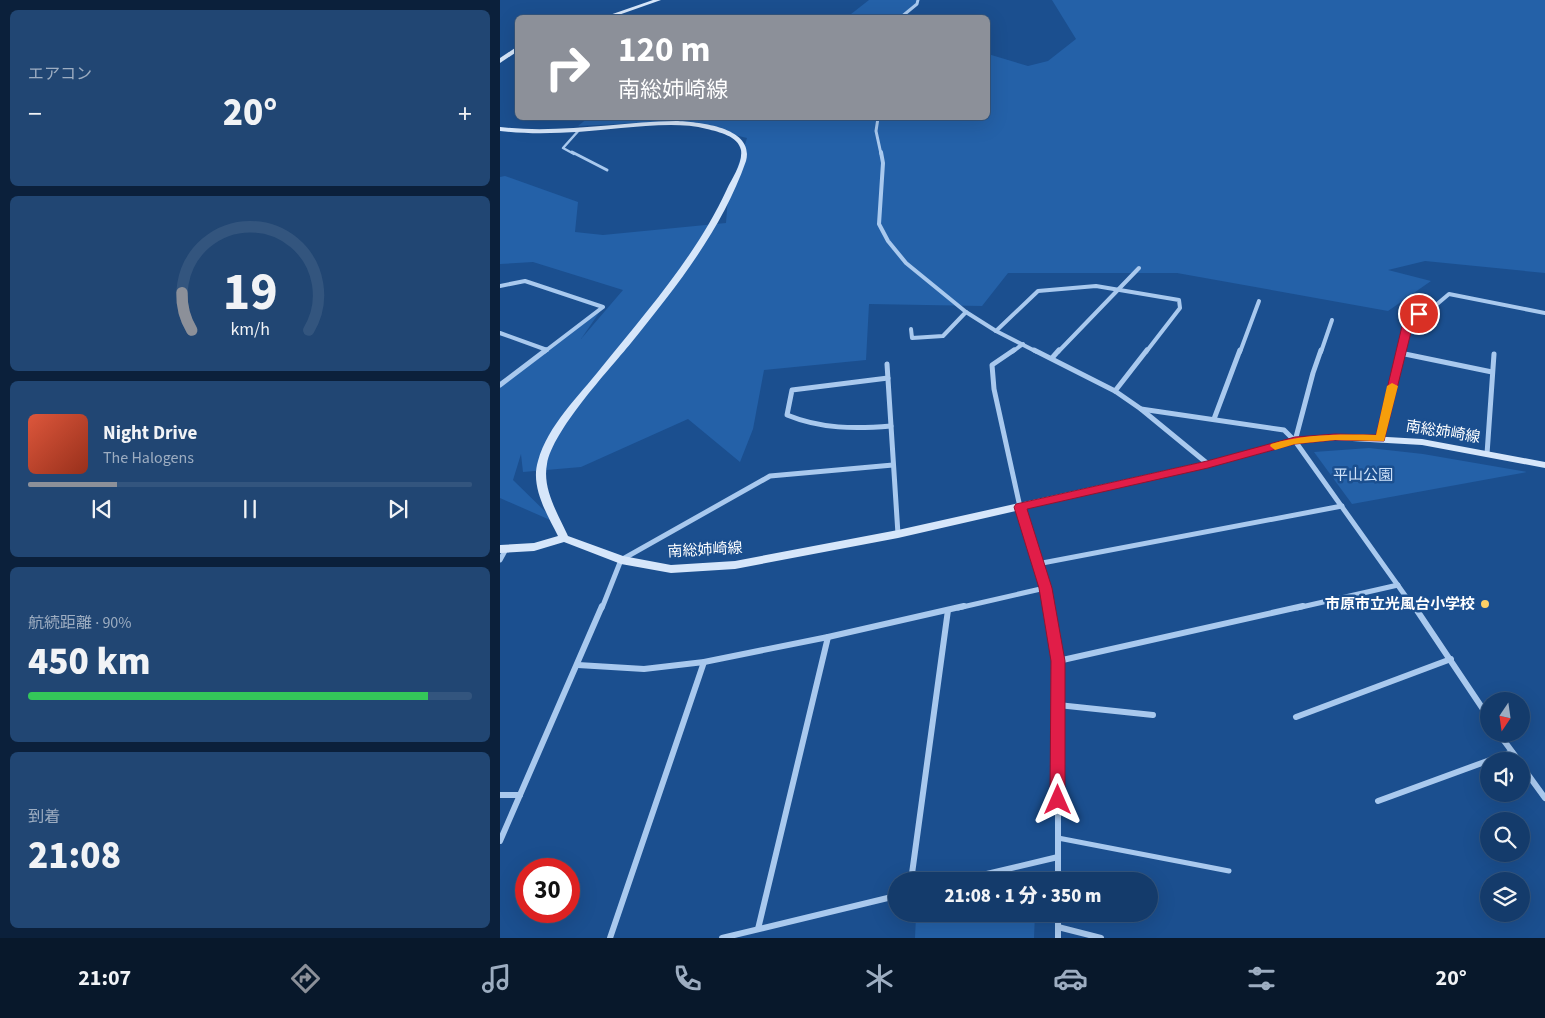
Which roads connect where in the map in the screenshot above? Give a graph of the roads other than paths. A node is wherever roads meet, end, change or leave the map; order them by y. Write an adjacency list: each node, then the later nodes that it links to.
1 (658, 0): 3 (main road)
2 (918, 0): 4 (street)
3 (611, 15)
4 (904, 15)
5 (515, 50): 6 (main road)
6 (500, 61)
7 (878, 120): 15 (street)
8 (500, 129): 9 (main road)
9 (580, 129): 10 (lane); 43 (main road)
10 (607, 170)
11 (1139, 268): 13 (street)
12 (500, 286): 22 (street)
13 (1119, 289): 19 (street); 25 (street); 30 (street)
14 (1259, 300): 32 (street)
15 (966, 312): 18 (street); 19 (street)
16 (1545, 314): 23 (street)
17 (1332, 320): 35 (street)
18 (911, 329)
19 (996, 330): 21 (street)
20 (500, 333): 22 (street)
21 (1022, 344): 25 (street); 41 (street)
22 (547, 350): 29 (street)
23 (1400, 353): 27 (street); 34 (street)
24 (1494, 354): 27 (street)
25 (1052, 358): 30 (street)
26 (887, 364): 28 (street)
27 (1492, 372): 36 (street)
28 (888, 378): 33 (street); 33 (street)
29 (500, 385)
30 (1115, 391): 31 (street)
31 (1141, 409): 32 (street); 37 (street)
32 (1214, 419): 35 (street)
33 (891, 426): 38 (street)
34 (1380, 439): 35 (main road, 南総姉崎線); 36 (main road, 南総姉崎線)
35 (1295, 441): 37 (main road, 南総姉崎線); 40 (street)
36 (1487, 454): 39 (main road, 南総姉崎線)
37 (1208, 464): 41 (main road, 南総姉崎線)
38 (893, 465): 42 (street); 46 (street)
39 (1545, 465)
40 (1342, 506): 47 (street); 48 (street)
41 (1020, 507): 42 (main road, 南総姉崎線); 47 (street)
42 (898, 534): 46 (main road, 南総姉崎線)
43 (564, 538): 44 (main road); 46 (main road, 南総姉崎線)
44 (503, 549): 45 (street)
45 (500, 560)
46 (621, 560): 55 (street)
47 (1037, 564): 49 (street)
48 (1398, 585): 52 (street); 53 (street)
49 (1045, 588): 50 (street); 53 (street)
50 (948, 610): 51 (street); 71 (street)
51 (828, 637): 54 (street); 78 (street)
52 (1451, 660): 56 (street); 59 (street)
53 (1058, 661): 57 (street)
54 (704, 662): 55 (street); 79 (street)
55 (578, 665): 65 (street)
56 (1480, 704)
57 (1058, 705): 58 (street); 68 (street)
58 (1153, 715)
59 (1296, 717)
60 (1505, 742): 61 (street)
61 (1512, 752)
62 (1480, 764): 67 (street)
63 (1530, 777): 66 (street)
64 (500, 795): 65 (street)
65 (520, 796): 69 (street)
66 (1545, 798)
67 (1378, 801)
68 (1058, 838): 70 (street); 74 (lane)
69 (500, 841)
70 (1058, 857): 72 (street); 73 (street)
71 (912, 872)
72 (995, 872)
73 (1058, 872)
74 (1229, 872)
75 (888, 898): 78 (street)
76 (1058, 922): 77 (street)
77 (1058, 927): 81 (street); 82 (street)
78 (758, 929): 80 (street)
79 (610, 938)
80 (722, 938)
81 (1058, 938)
82 (1101, 938)

